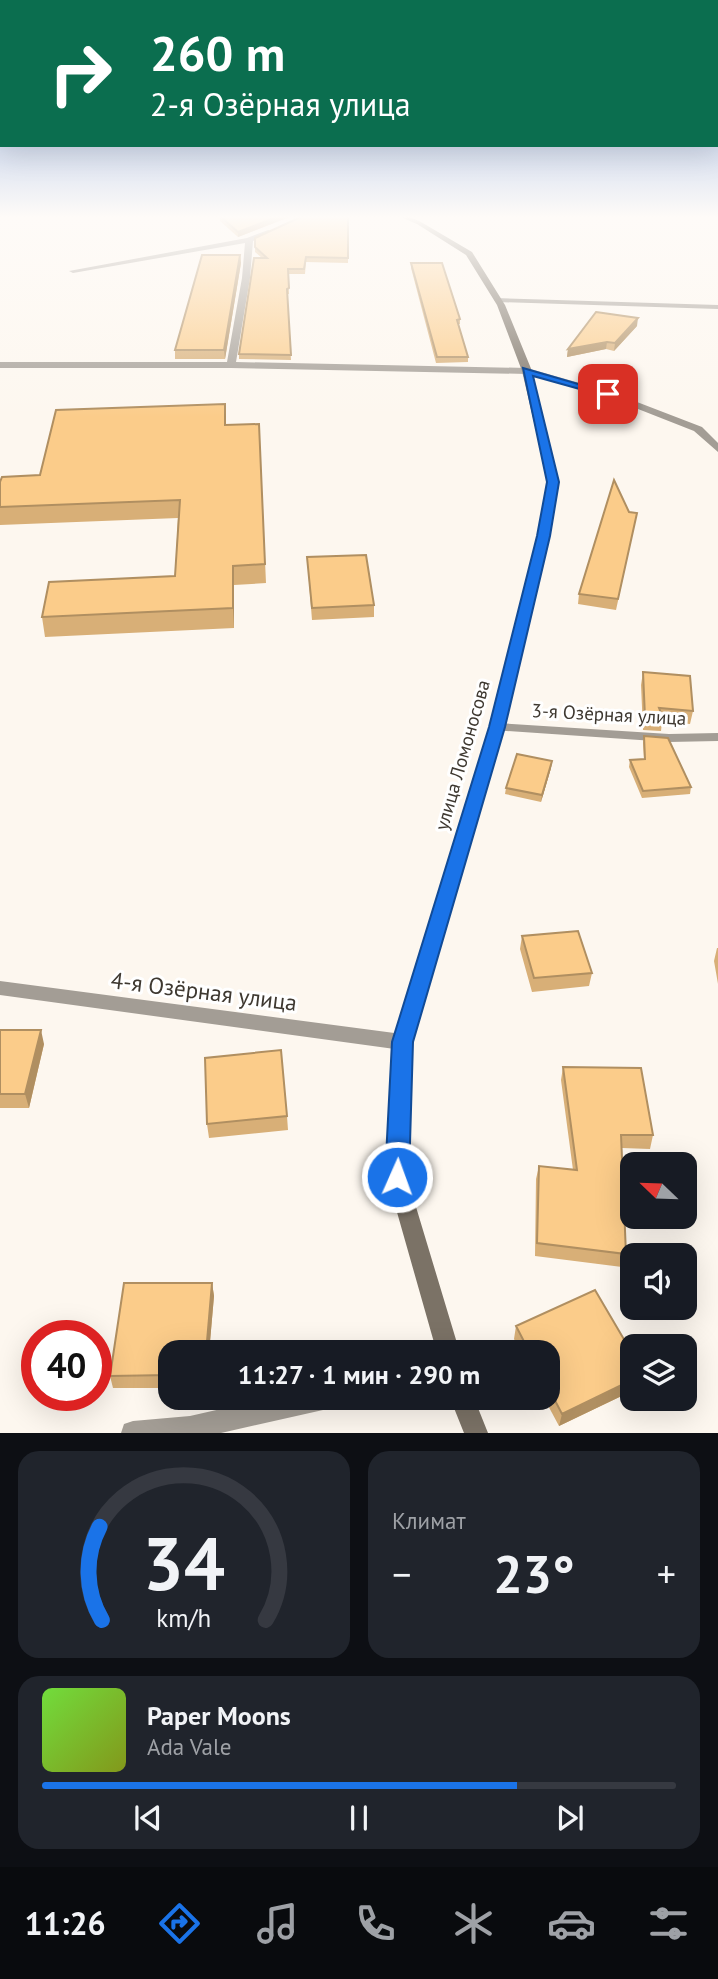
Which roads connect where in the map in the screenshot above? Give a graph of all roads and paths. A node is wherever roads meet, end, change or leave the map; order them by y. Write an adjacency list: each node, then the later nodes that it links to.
1 (245, 283): 6 (street)
2 (487, 283): 3 (street, улица Ломоносова)
3 (498, 300): 4 (street); 7 (street, улица Ломоносова)
4 (718, 307)
5 (0, 365): 6 (street)
6 (231, 365): 7 (street)
7 (527, 371): 8 (street); 9 (street, улица Ломоносова)
8 (718, 449)
9 (497, 727): 10 (street, 3-я Озёрная улица); 12 (street, улица Ломоносова)
10 (718, 737)
11 (0, 988): 12 (street, 4-я Озёрная улица)
12 (402, 1042): 13 (street, улица Ломоносова)
13 (445, 1340)
14 (268, 1410): 16 (street)
15 (467, 1410): 17 (street)
16 (133, 1433)
17 (476, 1433)

